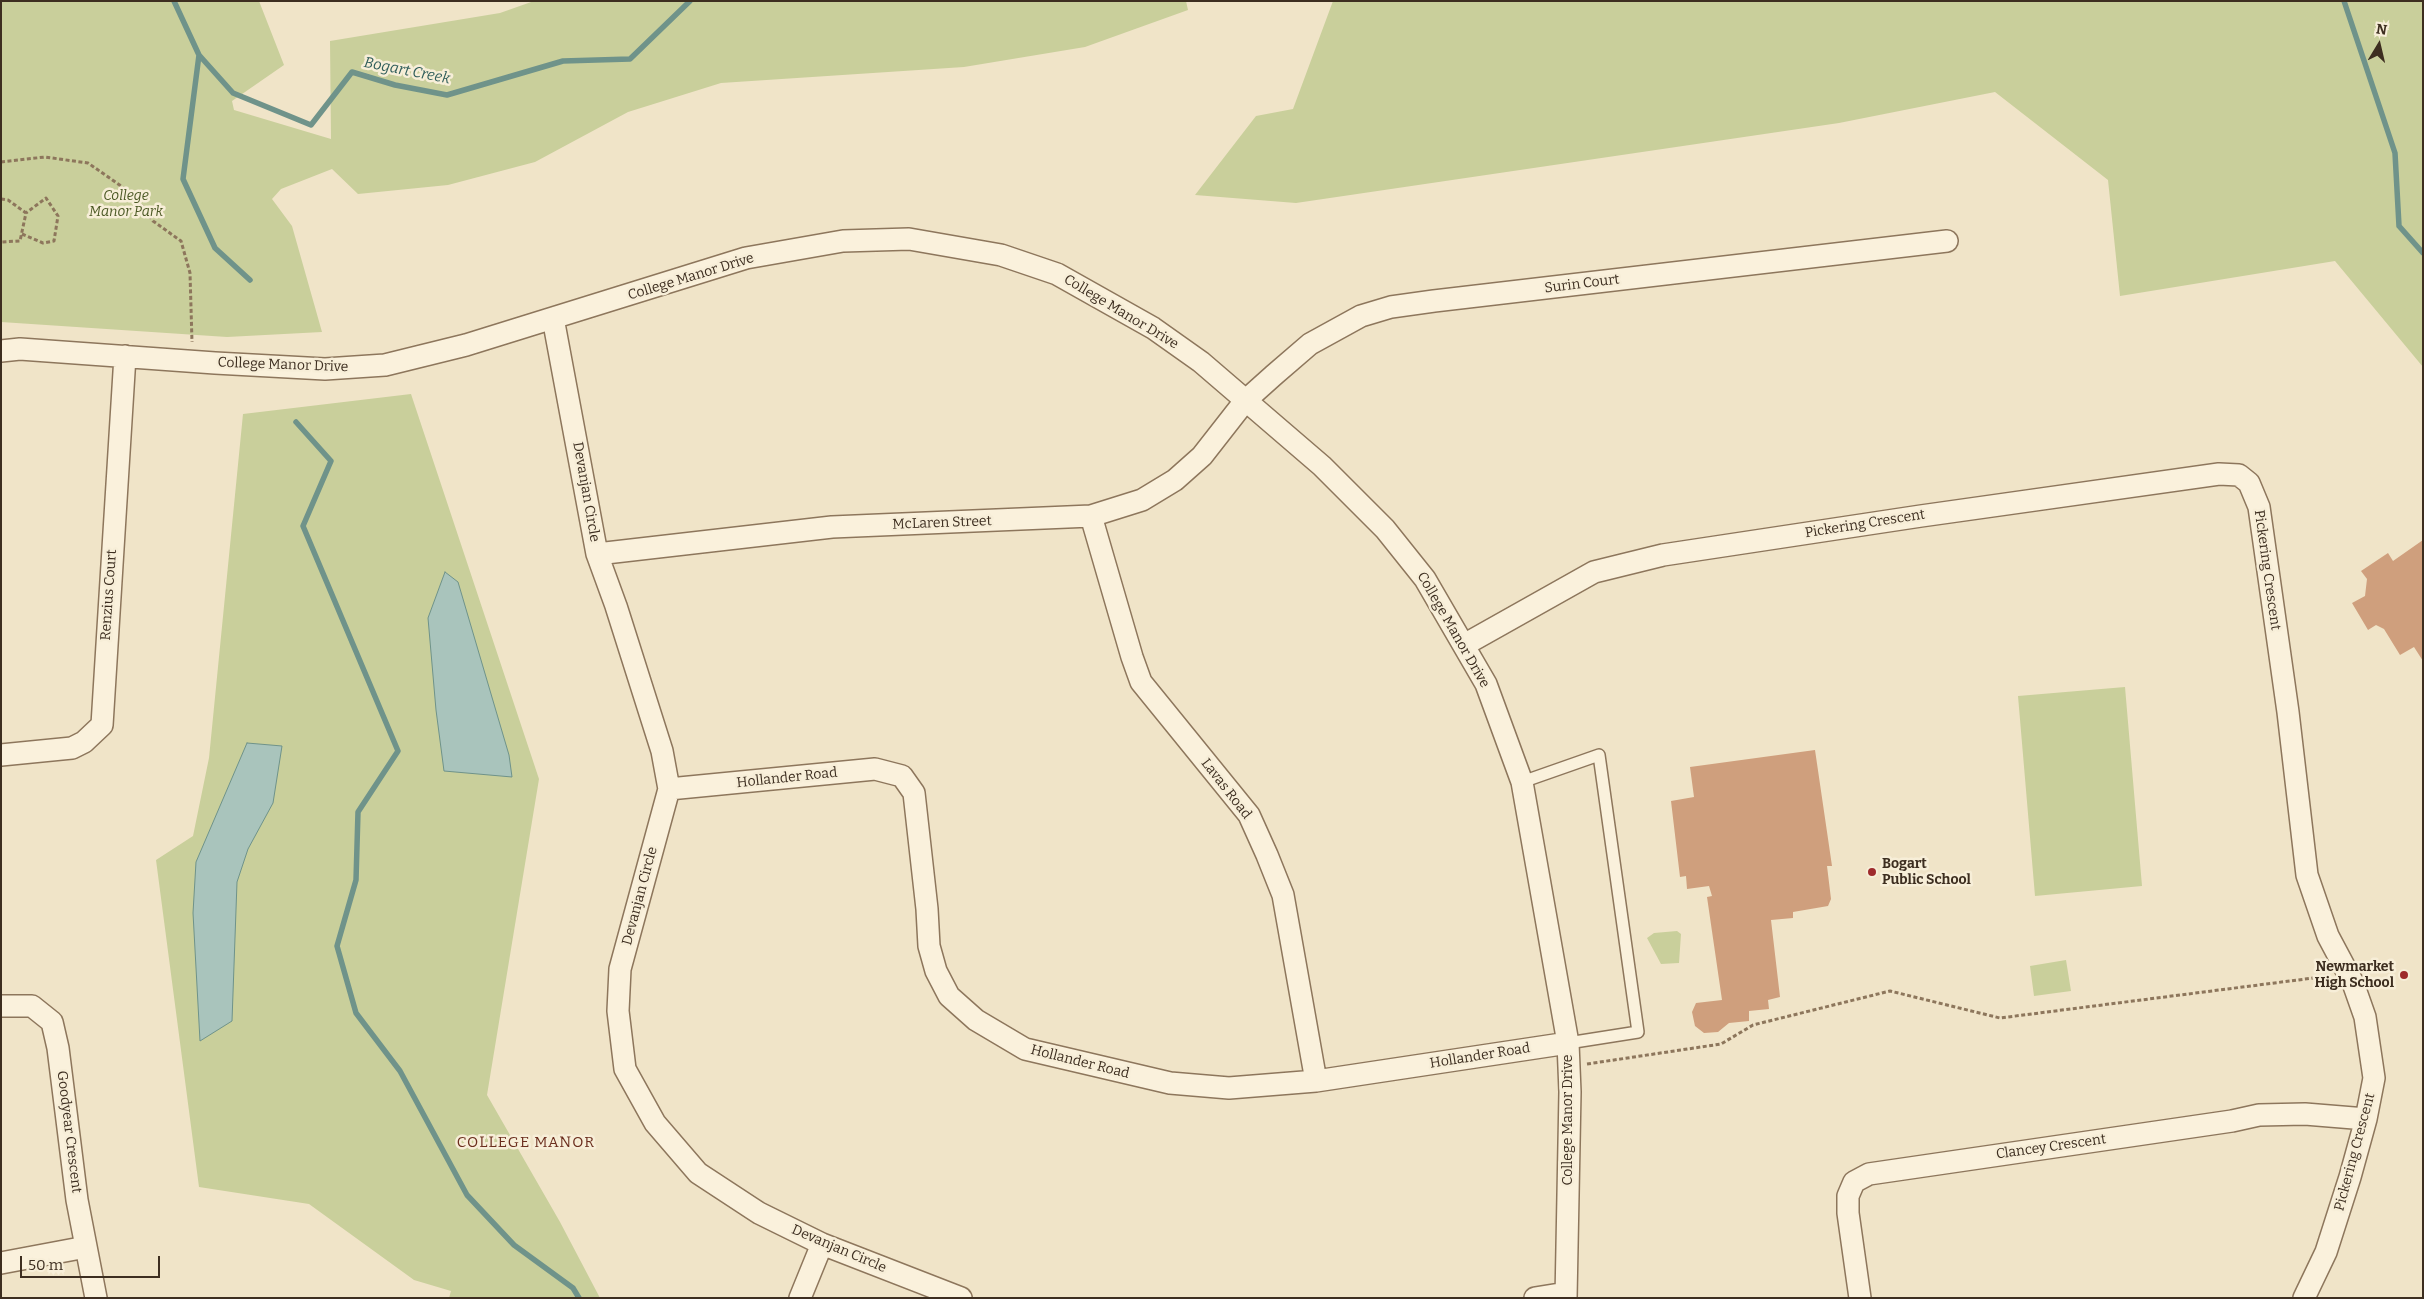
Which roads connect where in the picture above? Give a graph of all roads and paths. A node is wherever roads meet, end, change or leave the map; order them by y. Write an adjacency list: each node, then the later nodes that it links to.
1 (1, 162): 10 (path)
2 (1, 199): 3 (path)
3 (26, 213): 4 (path); 4 (path)
4 (22, 234): 6 (path)
5 (1947, 241): 11 (street, Surin Court)
6 (1, 242)
7 (553, 318): 10 (street, College Manor Drive); 11 (street, College Manor Drive); 13 (street, Devanjan Circle)
8 (1, 351): 9 (street, College Manor Drive)
9 (125, 356): 10 (street, College Manor Drive); 15 (street, Renzius Court)
10 (189, 361)
11 (1246, 401): 12 (street, McLaren Street); 14 (street, College Manor Drive)
12 (1091, 516): 13 (street, McLaren Street); 22 (street, Lavas Road)
13 (597, 554): 17 (street, Devanjan Circle)
14 (1464, 645): 16 (street, College Manor Drive); 18 (street, Pickering Crescent)
15 (1, 755)
16 (1522, 782): 20 (street, College Manor Drive); 20 (lane)
17 (669, 789): 22 (street, Hollander Road); 24 (street, Devanjan Circle)
18 (2348, 974): 21 (path); 23 (street, Pickering Crescent)
19 (1, 1006): 25 (street, Goodyear Crescent)
20 (1568, 1043): 21 (street, College Manor Drive); 22 (street, Hollander Road)
21 (1569, 1067): 27 (street, College Manor Drive)
22 (1316, 1081)
23 (2366, 1120): 32 (street, Clancey Crescent); 33 (street, Pickering Crescent)
24 (822, 1244): 29 (street); 30 (street, Devanjan Circle)
25 (86, 1247): 26 (street); 28 (street, Goodyear Crescent)
26 (1, 1264)
27 (1566, 1296): 31 (street)
28 (96, 1298)
29 (800, 1298)
30 (961, 1298)
31 (1536, 1298)
32 (1860, 1298)
33 (2304, 1298)

